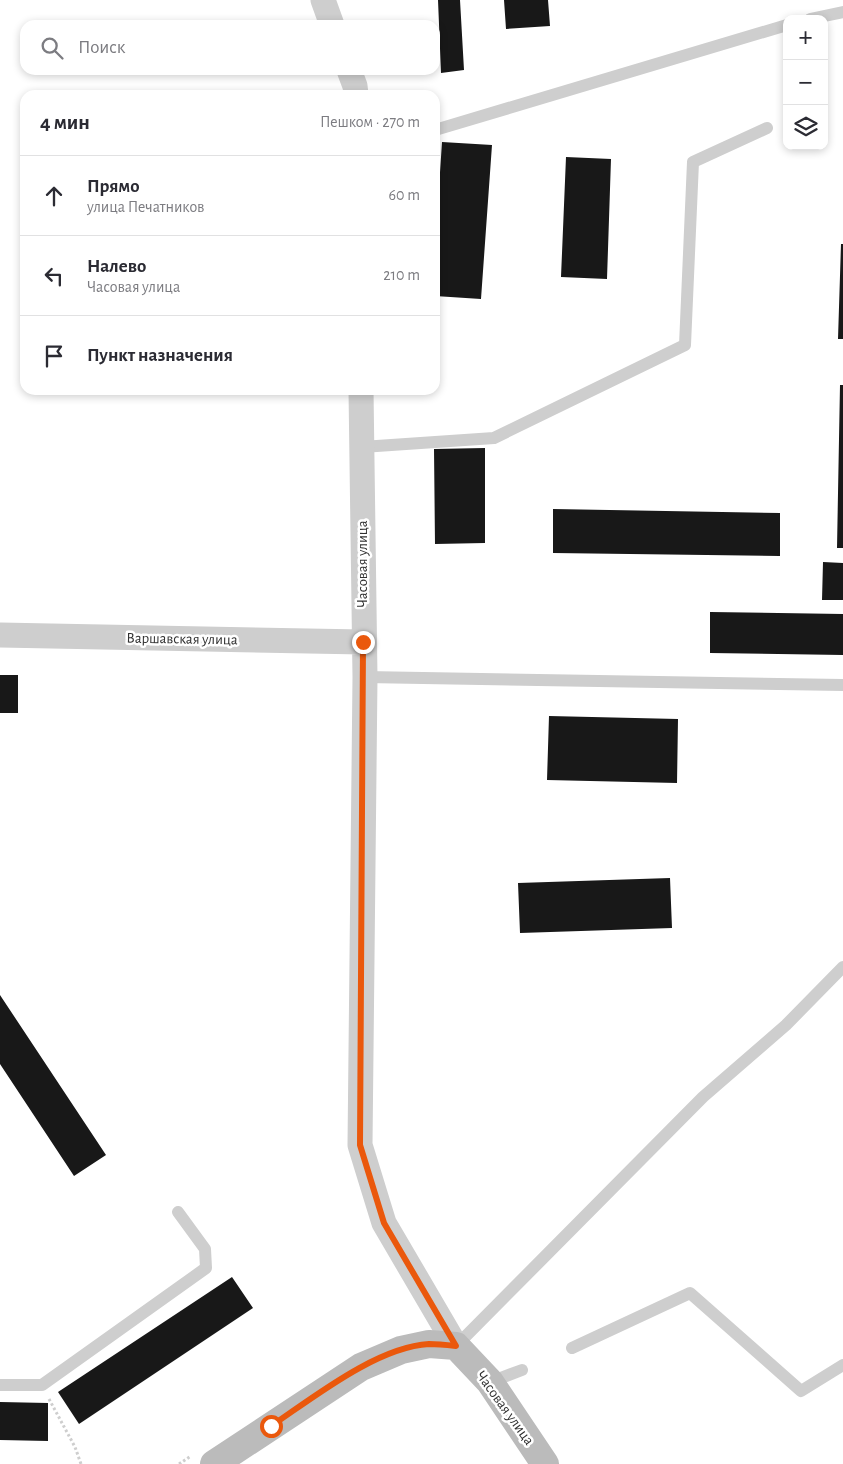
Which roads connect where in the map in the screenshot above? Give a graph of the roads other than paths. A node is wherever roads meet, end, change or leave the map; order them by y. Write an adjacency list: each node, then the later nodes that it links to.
1 (323, 0): 4 (street)
2 (843, 12): 3 (lane)
3 (828, 15)
4 (330, 20)
5 (783, 27): 9 (lane)
6 (351, 75): 7 (street)
7 (356, 90)
8 (767, 128): 11 (lane)
9 (440, 129)
10 (360, 395): 11 (street, Часовая улица)
11 (362, 447): 13 (street, Часовая улица)
12 (0, 635): 13 (street, Варшавская улица)
13 (363, 642): 14 (street, Часовая улица)
14 (364, 677): 15 (lane); 18 (street, Часовая улица)
15 (843, 685)
16 (843, 967): 18 (lane)
17 (178, 1212): 23 (lane)
18 (456, 1346): 22 (main road, Часовая улица); 24 (main road)
19 (572, 1348): 20 (lane)
20 (843, 1365)
21 (522, 1370): 22 (lane)
22 (490, 1382): 25 (main road, Часовая улица)
23 (0, 1384)
24 (203, 1460)
25 (545, 1464)

